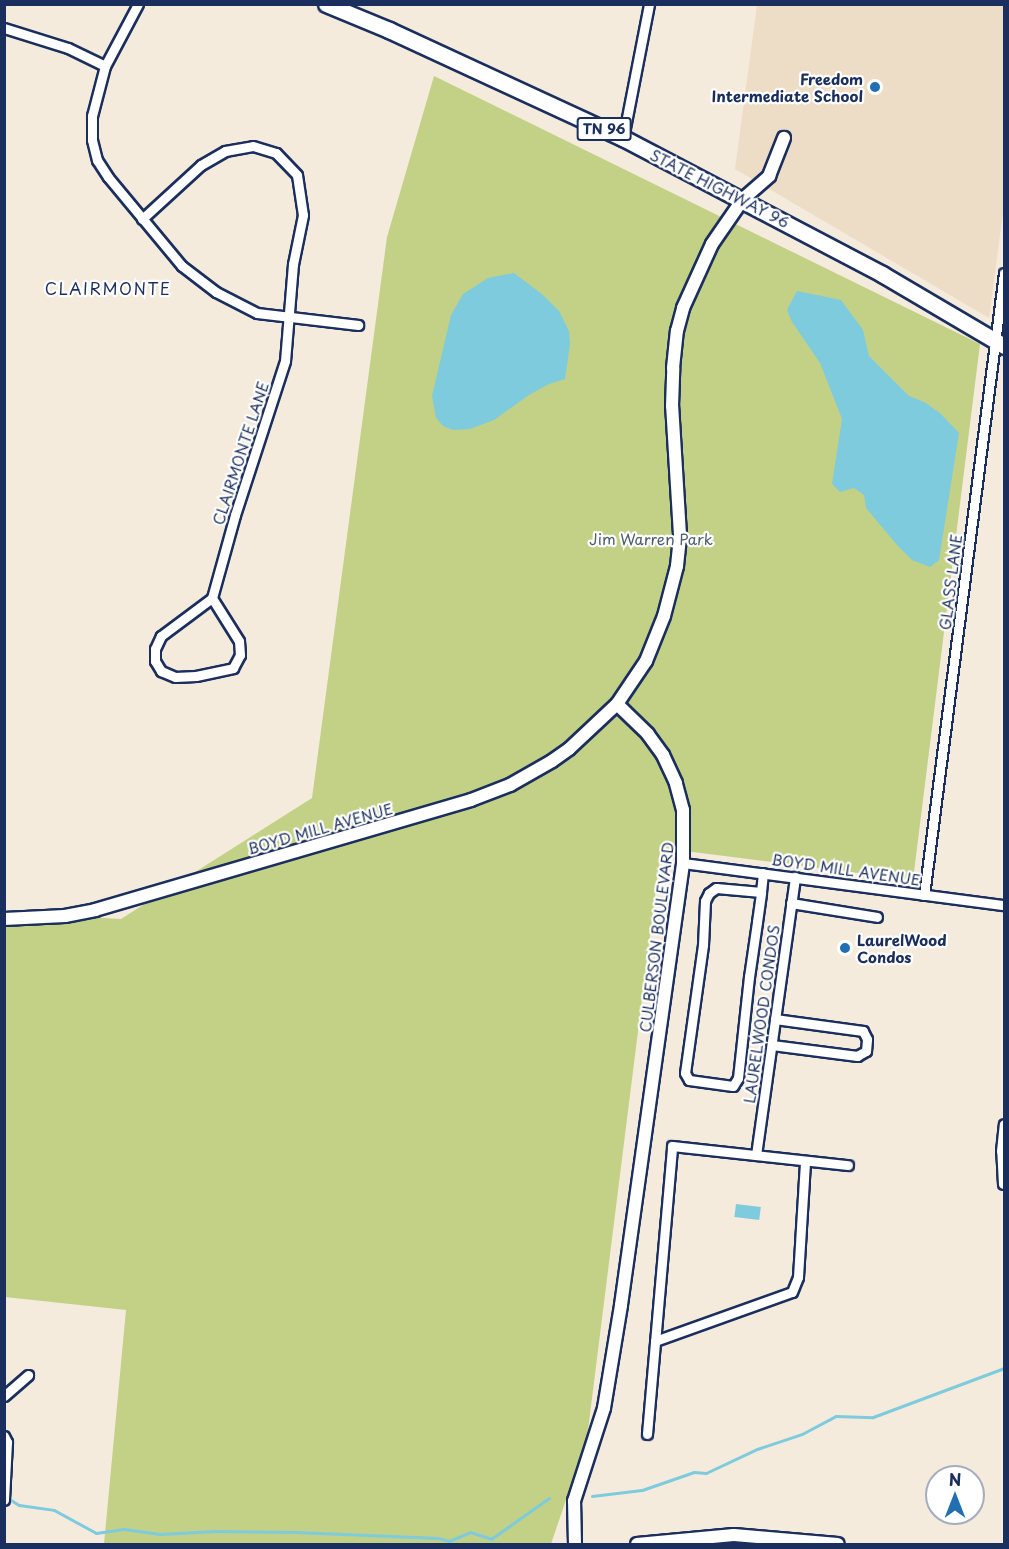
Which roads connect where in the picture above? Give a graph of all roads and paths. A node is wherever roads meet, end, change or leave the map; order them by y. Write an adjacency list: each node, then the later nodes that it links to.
1 (138, 4): 5 (street)
2 (326, 4): 6 (main road, STATE HIGHWAY 96 / TN 96)
3 (649, 4): 6 (street)
4 (4, 27): 5 (street)
5 (105, 66): 9 (street)
6 (623, 138): 8 (main road, STATE HIGHWAY 96 / TN 96)
7 (784, 138): 8 (street)
8 (743, 199): 13 (main road, STATE HIGHWAY 96 / TN 96); 15 (street)
9 (142, 219): 11 (street); 11 (street, CLAIRMONTE LANE)
10 (1005, 273): 13 (street, GLASS LANE)
11 (290, 316): 12 (street); 14 (street, CLAIRMONTE LANE)
12 (358, 325)
13 (1000, 343): 20 (street, GLASS LANE)
14 (212, 598): 14 (street)
15 (617, 704): 16 (street, CULBERSON BOULEVARD); 24 (street, BOYD MILL AVENUE)
16 (683, 863): 17 (street, BOYD MILL AVENUE); 40 (street, CULBERSON BOULEVARD)
17 (763, 873): 18 (street, BOYD MILL AVENUE); 19 (street)
18 (795, 878): 20 (street, BOYD MILL AVENUE); 21 (street, LAURELWOOD CONDOS)
19 (761, 892): 19 (street)
20 (924, 895): 22 (street, BOYD MILL AVENUE)
21 (791, 903): 23 (street); 25 (street, LAURELWOOD CONDOS)
22 (1005, 905)
23 (877, 916)
24 (4, 919)
25 (775, 1019): 26 (street, LAURELWOOD CONDOS); 26 (street)
26 (771, 1045): 28 (street, LAURELWOOD CONDOS)
27 (1005, 1124): 31 (street)
28 (756, 1155): 29 (street); 32 (street)
29 (805, 1161): 30 (street); 32 (street)
30 (848, 1165)
31 (1003, 1184)
32 (655, 1341): 35 (street)
33 (28, 1376): 34 (street)
34 (4, 1396)
35 (647, 1434)
36 (4, 1436): 37 (street)
37 (4, 1500)
38 (679, 1542): 39 (street); 41 (street)
39 (802, 1543): 42 (street)
40 (575, 1545)
41 (637, 1545)
42 (838, 1545)

